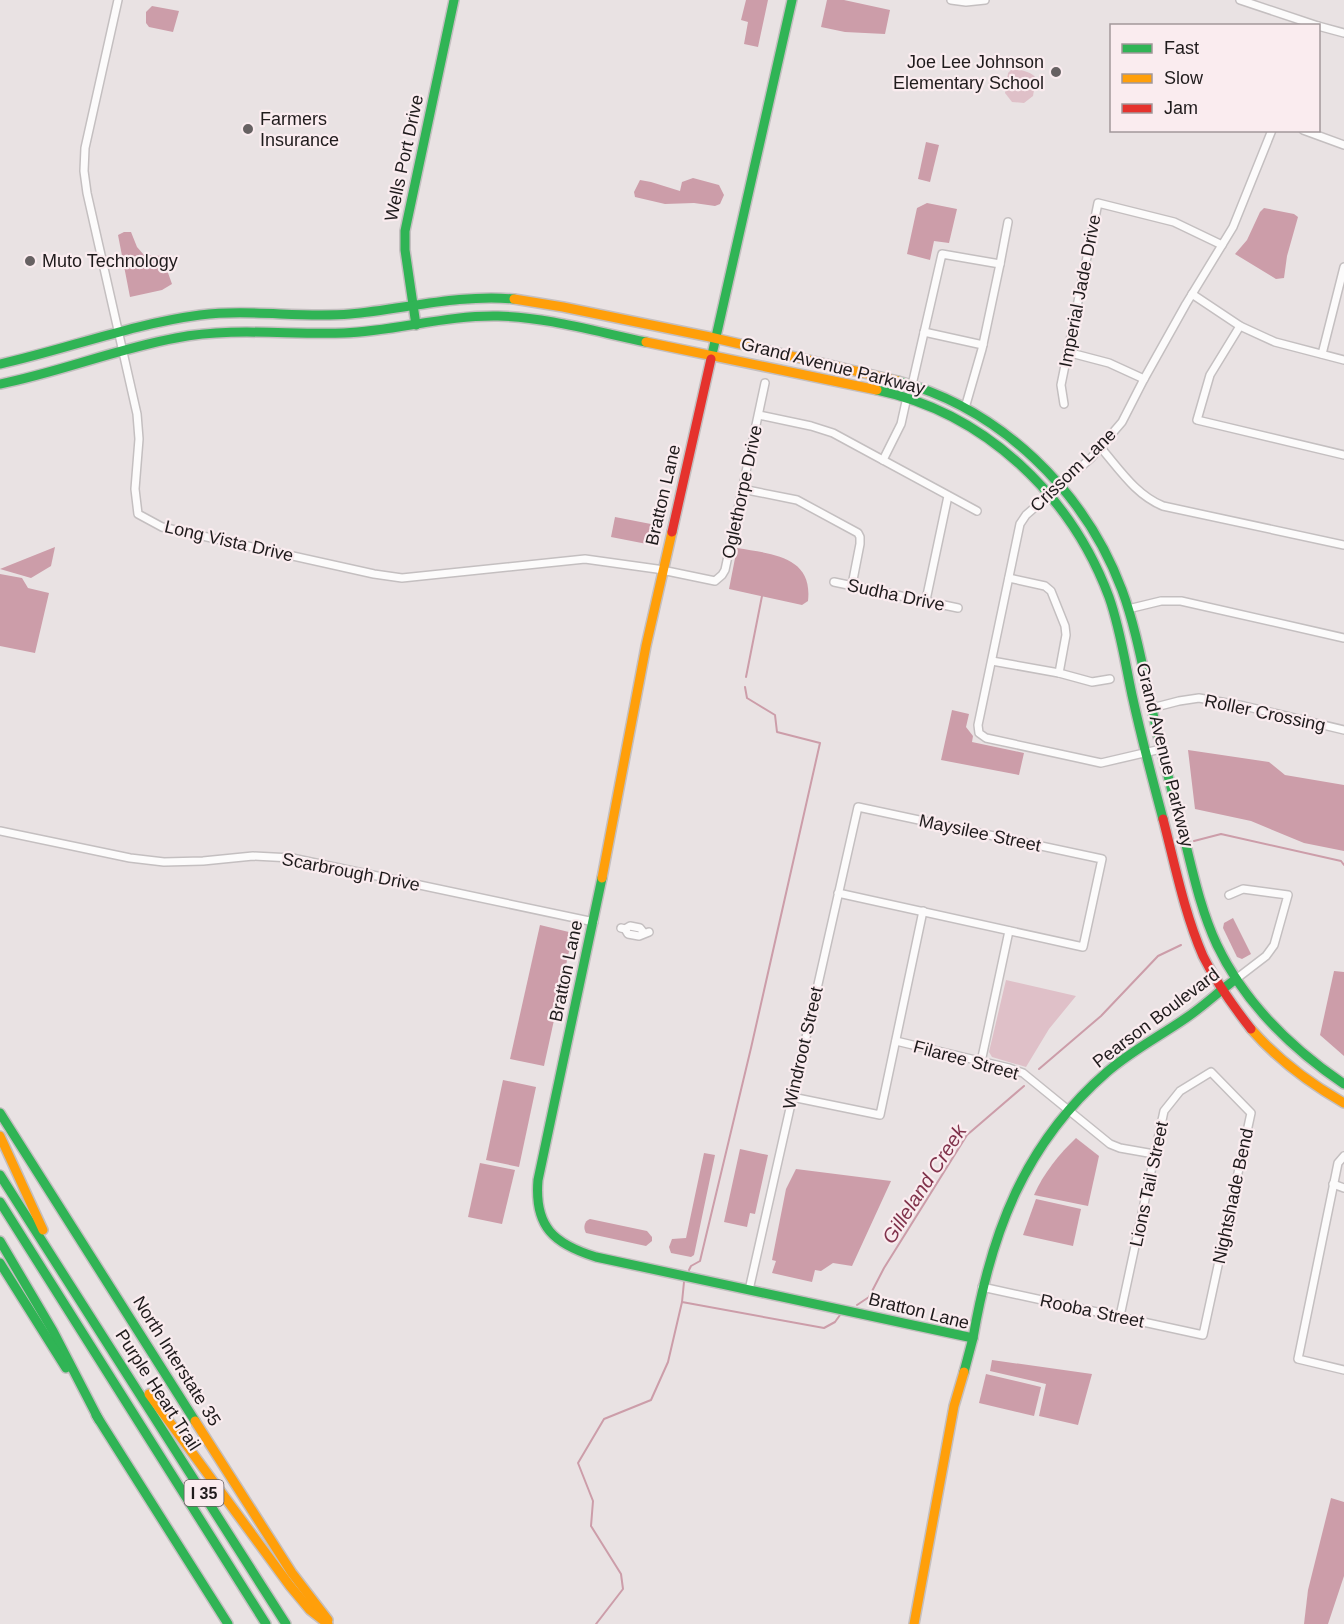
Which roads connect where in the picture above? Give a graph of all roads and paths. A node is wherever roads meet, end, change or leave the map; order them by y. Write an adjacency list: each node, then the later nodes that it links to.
1 (118, 0): 21 (street, Long Vista Drive)
2 (454, 0): 18 (main road, Wells Port Drive)
3 (792, 0): 23 (main road, Bratton Lane)
4 (951, 0): 5 (street)
5 (985, 0)
6 (1240, 0): 7 (street)
7 (1311, 24)
8 (1320, 27): 9 (street)
9 (1344, 33)
10 (1271, 132): 14 (street, Crissom Lane)
11 (1308, 132): 12 (street)
12 (1344, 145)
13 (1008, 222): 15 (street)
14 (1222, 245): 17 (street, Crissom Lane); 26 (street, Imperial Jade Drive)
15 (1000, 264): 22 (street); 24 (street)
16 (1344, 267): 27 (street)
17 (1192, 294): 20 (street); 31 (street, Crissom Lane)
18 (413, 305): 19 (main road, Wells Port Drive); 21 (main road, Grand Avenue Parkway); 23 (main road, Grand Avenue Parkway)
19 (416, 325): 25 (main road, Grand Avenue Parkway); 28 (main road, Grand Avenue Parkway)
20 (1240, 326): 27 (street); 40 (street)
21 (118, 332): 25 (street, Long Vista Drive); 30 (main road, Grand Avenue Parkway)
22 (924, 332): 24 (street); 34 (street)
23 (717, 338): 28 (main road, Bratton Lane); 34 (main road, Grand Avenue Parkway)
24 (983, 345): 37 (street)
25 (123, 352): 33 (main road, Grand Avenue Parkway); 48 (street, Long Vista Drive)
26 (1067, 352): 31 (street); 36 (street, Imperial Jade Drive)
27 (1322, 354): 29 (street)
28 (713, 355): 35 (main road, Grand Avenue Parkway); 48 (main road, Bratton Lane)
29 (1344, 360)
30 (0, 364)
31 (1144, 379): 39 (street, Crissom Lane)
32 (765, 383): 38 (street, Oglethorpe Drive)
33 (0, 384)
34 (912, 385): 35 (main road); 37 (main road, Grand Avenue Parkway)
35 (907, 398): 41 (street); 44 (main road, Grand Avenue Parkway)
36 (1064, 404)
37 (965, 408): 42 (main road, Grand Avenue Parkway)
38 (759, 415): 41 (street); 43 (street, Oglethorpe Drive)
39 (1101, 447): 42 (street, Crissom Lane); 47 (street)
40 (1344, 454)
41 (883, 459): 45 (street)
42 (1059, 485): 44 (street, Crissom Lane); 54 (main road, Grand Avenue Parkway)
43 (742, 489): 48 (street, Oglethorpe Drive); 51 (street)
44 (1049, 494): 49 (street, Crissom Lane); 62 (main road, Grand Avenue Parkway)
45 (948, 496): 46 (street); 52 (street)
46 (977, 511)
47 (1344, 545)
48 (663, 570): 68 (main road, Bratton Lane)
49 (1009, 578): 56 (street, Crissom Lane); 57 (street)
50 (834, 582): 51 (street, Sudha Drive)
51 (852, 585): 52 (street, Sudha Drive)
52 (926, 600): 53 (street, Sudha Drive)
53 (958, 608)
54 (1128, 609): 55 (street); 59 (main road, Grand Avenue Parkway)
55 (1344, 638)
56 (992, 660): 57 (street); 62 (street, Crissom Lane)
57 (1059, 673): 58 (street)
58 (1110, 679)
59 (1152, 708): 60 (street, Roller Crossing); 61 (main road, Grand Avenue Parkway)
60 (1344, 730)
61 (1161, 749): 62 (street); 72 (main road, Grand Avenue Parkway)
62 (1145, 753): 73 (main road, Grand Avenue Parkway)
63 (858, 807): 65 (street, Windroot Street); 70 (street, Maysilee Street)
64 (0, 831): 68 (street, Scarbrough Drive)
65 (838, 893): 67 (street); 78 (street, Windroot Street)
66 (1229, 895): 72 (street)
67 (923, 911): 70 (street); 74 (street)
68 (594, 922): 93 (main road, Bratton Lane)
69 (623, 928): 71 (street)
70 (1009, 931): 75 (street)
71 (646, 933)
72 (1236, 979): 73 (main road, Pearson Boulevard); 77 (main road, Grand Avenue Parkway)
73 (1221, 990): 79 (main road, Grand Avenue Parkway); 80 (main road, Pearson Boulevard)
74 (896, 1041): 75 (street, Filaree Street); 78 (street)
75 (981, 1062): 80 (street, Filaree Street)
76 (1210, 1072): 83 (street, Lions Tail Street); 95 (street, Nightshade Bend)
77 (1344, 1084)
78 (792, 1097): 93 (street, Windroot Street)
79 (1344, 1103)
80 (1069, 1112): 83 (street, Filaree Street); 92 (main road, Pearson Boulevard)
81 (0, 1113): 103 (main road, North Interstate 35)
82 (0, 1136): 90 (main road)
83 (1154, 1154): 94 (street, Lions Tail Street)
84 (1344, 1156): 86 (street)
85 (0, 1174): 90 (main road, Purple Heart Trail / I 35)
86 (1333, 1184): 87 (street); 98 (street)
87 (1344, 1188)
88 (0, 1202): 101 (main road, Purple Heart Trail / I 35)
89 (0, 1241): 99 (main road)
90 (56, 1259): 97 (main road, Purple Heart Trail / I 35)
91 (0, 1263): 99 (main road)
92 (982, 1287): 94 (street, Rooba Street); 96 (main road, Pearson Boulevard)
93 (749, 1290): 96 (main road, Bratton Lane)
94 (1120, 1316): 95 (street, Rooba Street)
95 (1203, 1335)
96 (973, 1338): 104 (main road, Bratton Lane)
97 (120, 1362): 102 (main road, Purple Heart Trail / I 35); 103 (main road)
98 (1344, 1370)
99 (99, 1420): 100 (main road)
100 (228, 1624)
101 (266, 1624)
102 (286, 1624)
103 (330, 1624)
104 (914, 1624)

